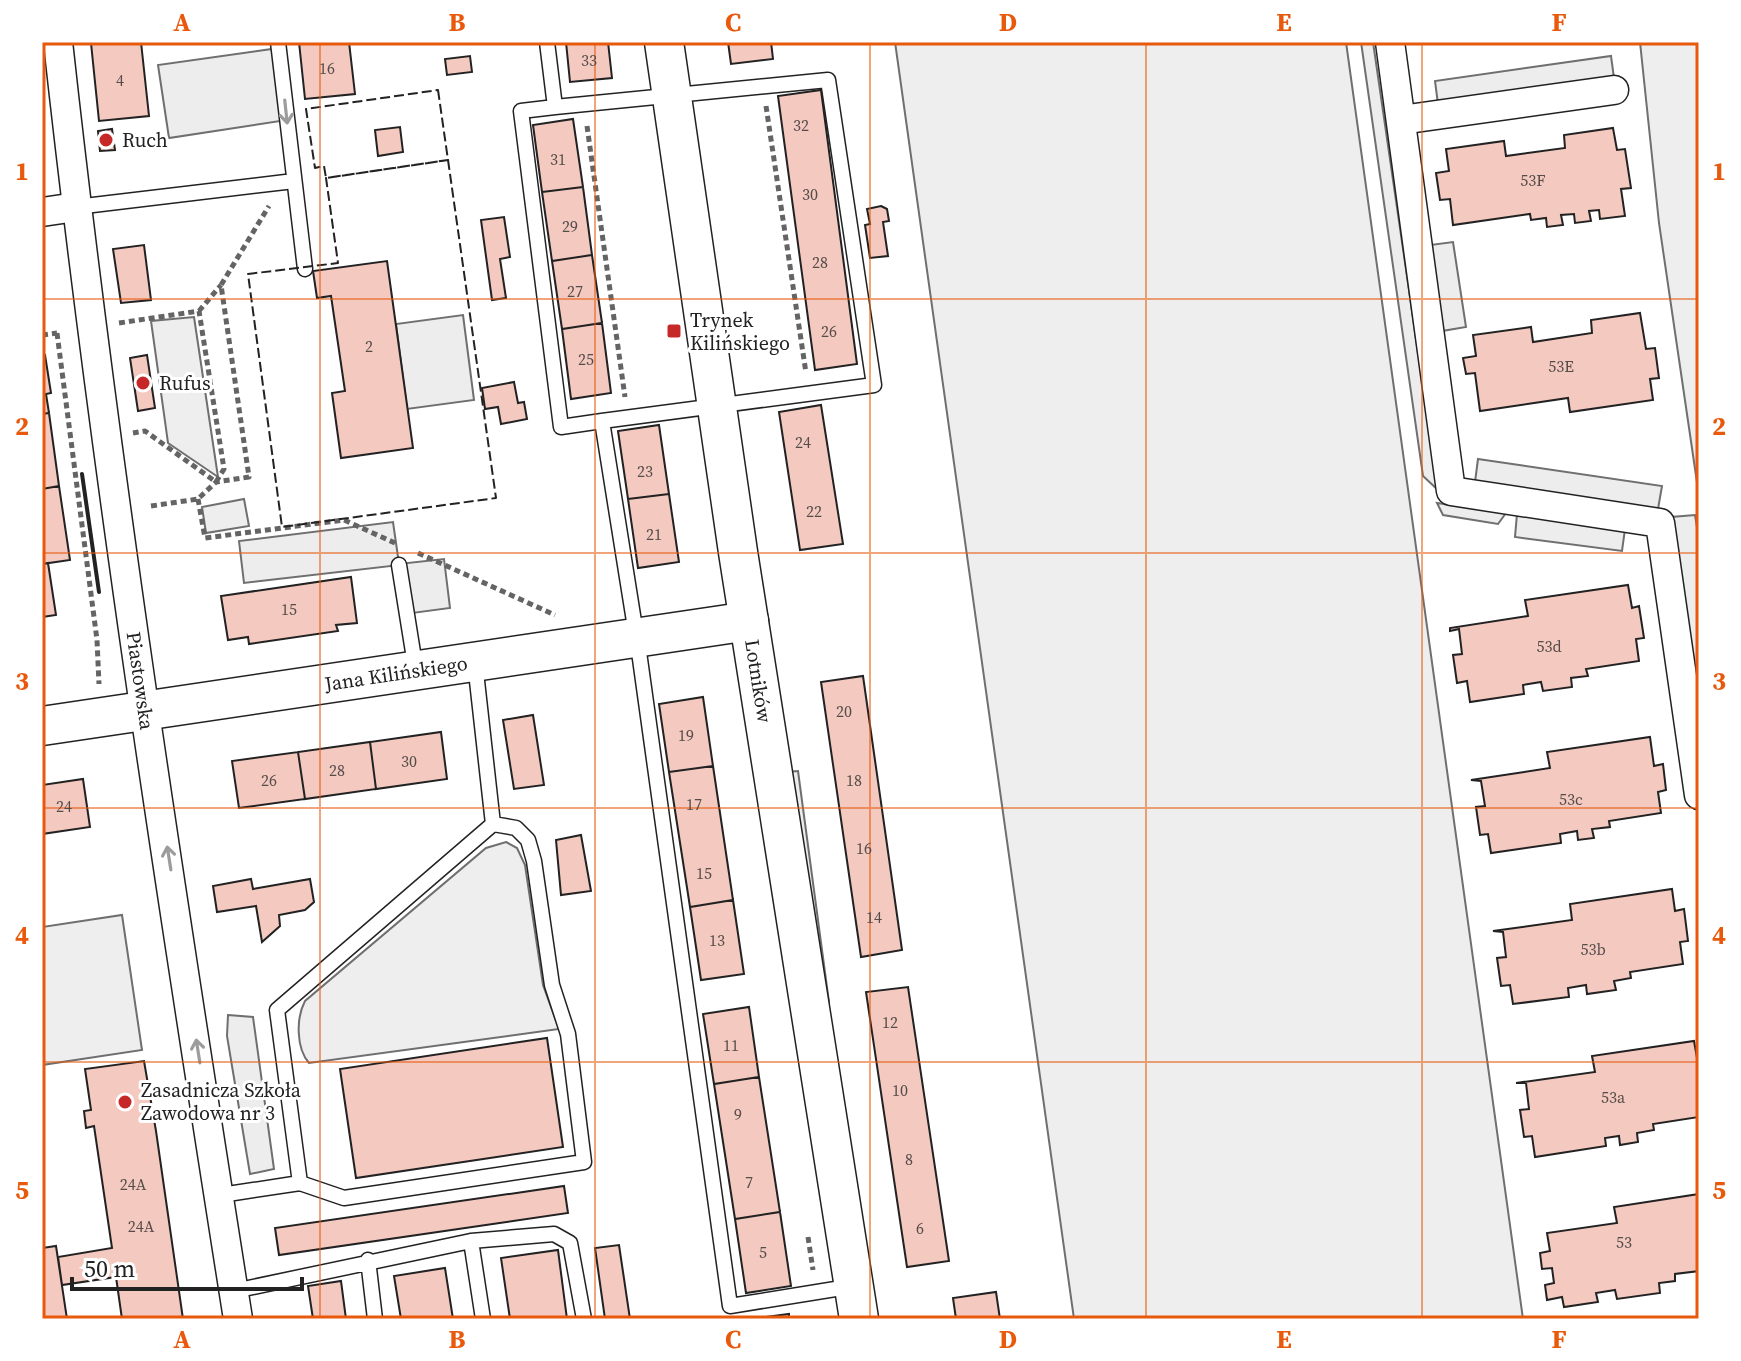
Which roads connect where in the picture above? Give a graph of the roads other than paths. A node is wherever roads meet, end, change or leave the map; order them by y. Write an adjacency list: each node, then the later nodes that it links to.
1 (58, 42): 11 (street, Piastowska)
2 (278, 42): 10 (lane, one-way to 10)
3 (547, 42): 8 (lane)
4 (664, 42): 7 (street, Lotników)
5 (1390, 42): 9 (street)
6 (1614, 90): 9 (street)
7 (670, 95): 8 (lane); 14 (street, Lotników); 14 (lane)
8 (555, 107): 15 (lane)
9 (1401, 120): 23 (street)
10 (294, 181): 11 (lane); 13 (lane)
11 (76, 207): 12 (street); 21 (street, Piastowska)
12 (42, 212)
13 (305, 269)
14 (716, 406): 15 (lane); 17 (street, Lotników)
15 (602, 421): 18 (lane)
16 (399, 565): 20 (lane)
17 (749, 621): 18 (street, Jana Kilińskiego); 30 (street, Lotników)
18 (637, 640): 19 (street, Jana Kilińskiego); 30 (lane)
19 (475, 663): 20 (street, Jana Kilińskiego); 24 (lane)
20 (416, 671): 21 (street, Jana Kilińskiego)
21 (147, 710): 22 (street, Jana Kilińskiego); 26 (street, Piastowska, one-way to 21)
22 (42, 726)
23 (1699, 795)
24 (493, 824): 25 (lane); 25 (lane)
25 (300, 1183): 26 (lane)
26 (221, 1195): 29 (street, Piastowska)
27 (471, 1241): 28 (lane); 33 (lane); 34 (lane)
28 (368, 1260): 29 (lane); 32 (lane)
29 (234, 1291): 31 (street, Piastowska)
30 (857, 1302)
31 (238, 1319)
32 (375, 1319)
33 (483, 1319)
34 (584, 1319)

